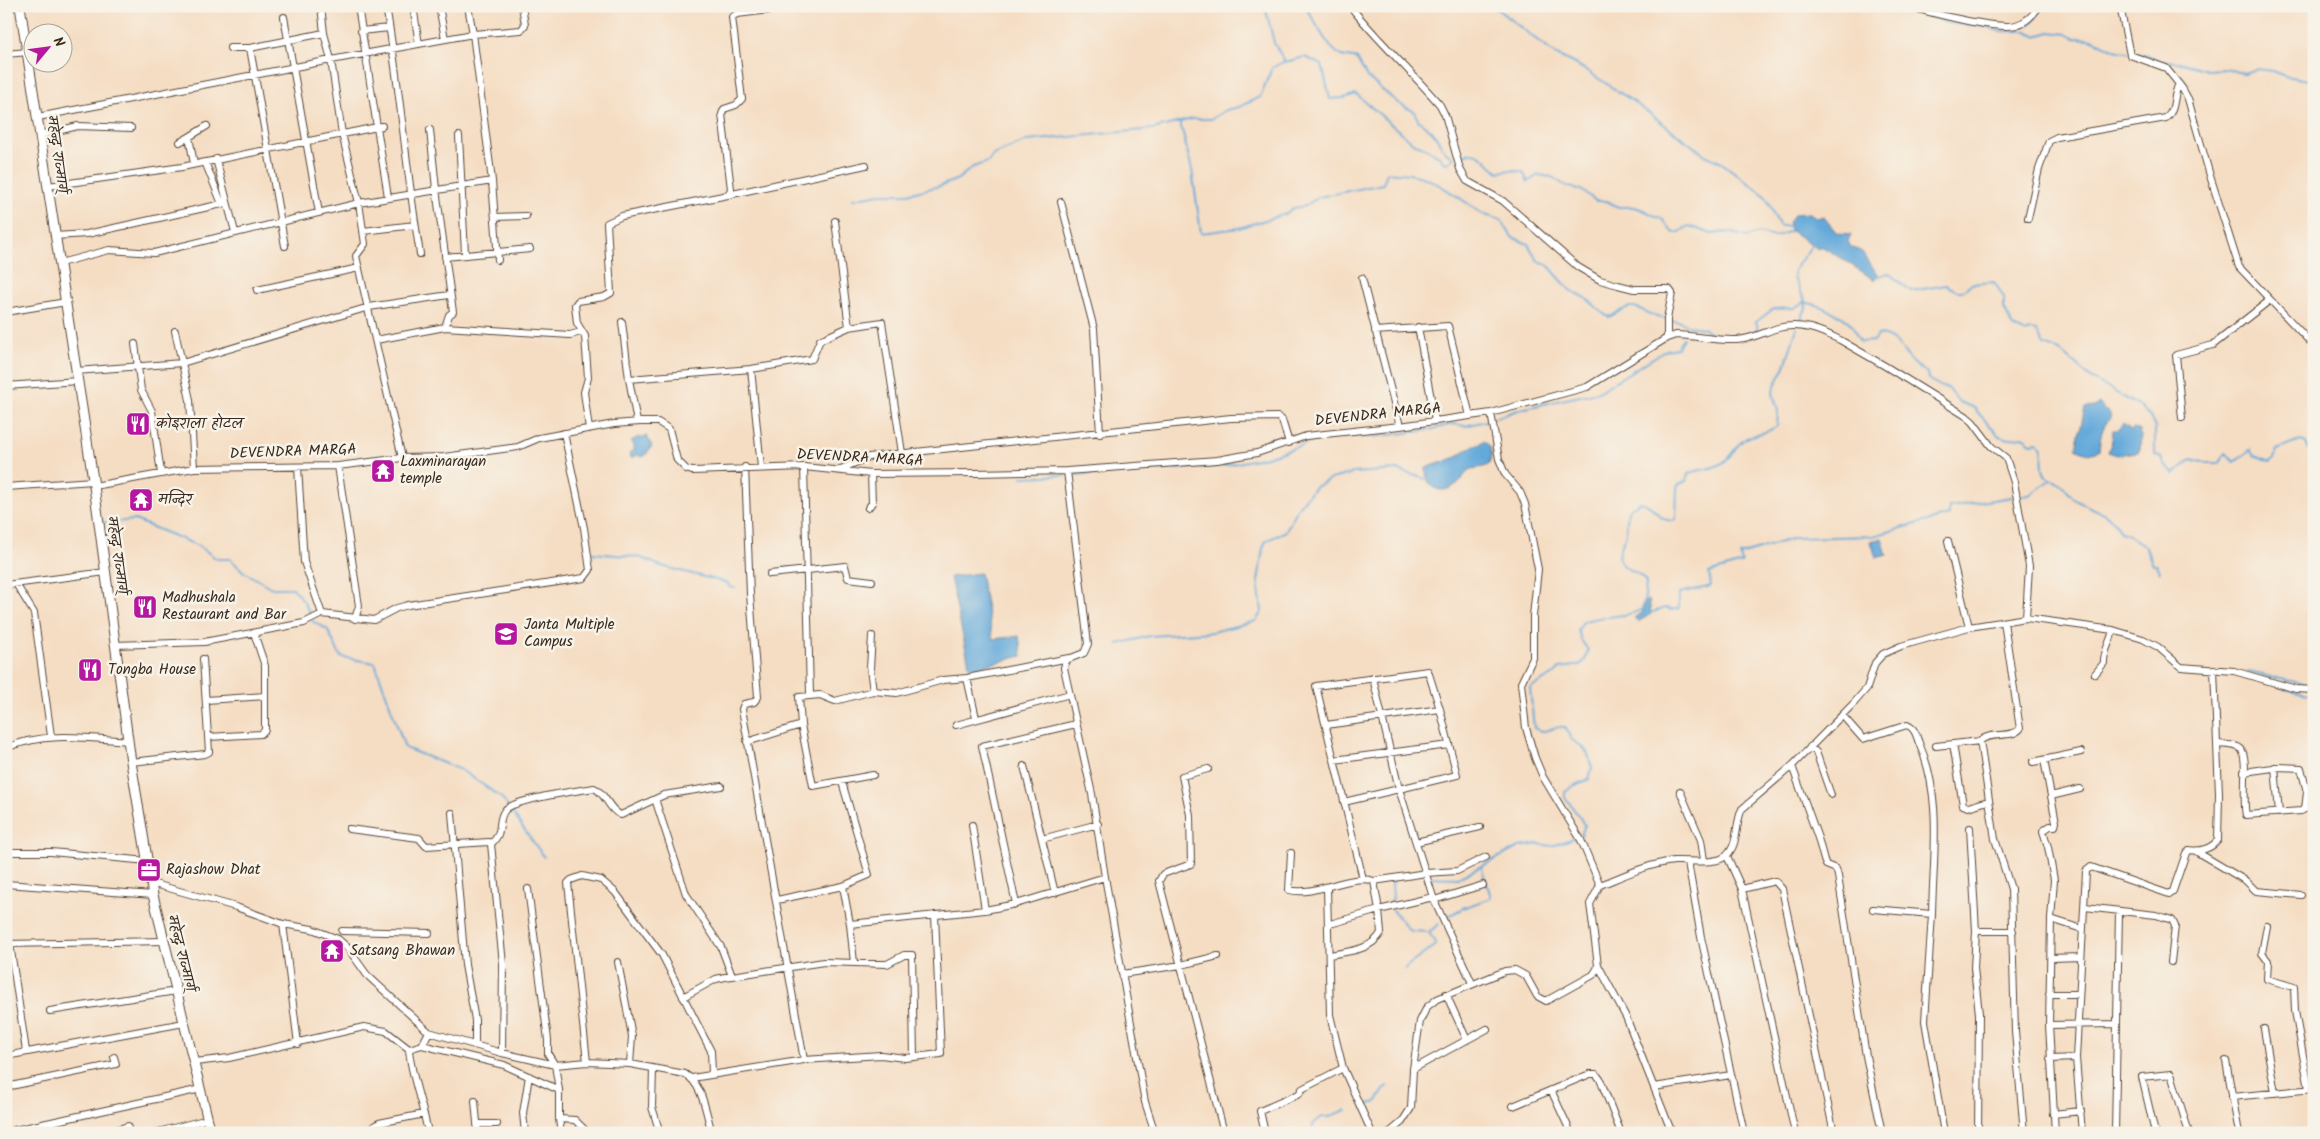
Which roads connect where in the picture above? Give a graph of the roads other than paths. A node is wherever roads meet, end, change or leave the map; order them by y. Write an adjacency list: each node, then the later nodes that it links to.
1 (20, 6): 14 (street); 16 (highway, महेन्द्र राज्मार्ग्)
2 (320, 6): 19 (street)
3 (358, 6): 18 (street)
4 (386, 6): 17 (street)
5 (413, 6): 23 (street)
6 (439, 6): 21 (street)
7 (468, 6): 20 (street)
8 (522, 6): 20 (street)
9 (802, 6): 56 (street)
10 (1350, 6): 93 (street)
11 (1908, 6): 12 (street)
12 (2039, 6)
13 (2120, 6): 34 (street)
14 (6, 7)
15 (284, 17): 22 (street)
16 (23, 22)
17 (389, 28): 18 (street); 26 (street)
18 (361, 31): 29 (street)
19 (324, 33): 22 (street); 30 (street)
20 (473, 34): 21 (street); 51 (street)
21 (445, 39): 23 (street)
22 (288, 40): 25 (street); 31 (street)
23 (419, 44): 26 (street)
24 (230, 48): 25 (street)
25 (250, 48): 33 (street)
26 (394, 49): 29 (street); 55 (street)
27 (22, 53): 28 (street)
28 (6, 54)
29 (366, 54): 30 (street); 37 (street)
30 (331, 60): 31 (street); 40 (street)
31 (294, 66): 33 (street); 45 (street)
32 (31, 72): 35 (highway, महेन्द्र राज्मार्ग्)
33 (256, 74): 35 (street); 46 (street)
34 (2179, 84): 63 (street); 82 (street)
35 (38, 117): 41 (highway, महेन्द्र राज्मार्ग्)
36 (207, 126): 43 (street)
37 (380, 127): 40 (street); 57 (street)
38 (131, 128): 41 (street)
39 (430, 130): 54 (street)
40 (342, 134): 45 (street); 59 (street)
41 (40, 135): 52 (highway, महेन्द्र राज्मार्ग्)
42 (459, 136): 53 (street)
43 (189, 137): 44 (street); 48 (street)
44 (180, 142)
45 (305, 142): 46 (street); 60 (street)
46 (269, 149): 47 (street); 65 (street)
47 (216, 159): 48 (street); 68 (street)
48 (194, 164): 50 (street)
49 (866, 165): 56 (street)
50 (182, 167): 52 (street); 69 (street)
51 (492, 181): 53 (street); 62 (street)
52 (48, 186): 69 (highway, महेन्द्र राज्मार्ग्)
53 (461, 186): 54 (street); 74 (street)
54 (436, 190): 55 (street); 75 (street)
55 (410, 194): 57 (street); 66 (street)
56 (728, 195): 92 (street)
57 (388, 197): 59 (street)
58 (1061, 202): 112 (street)
59 (359, 203): 60 (street); 67 (street)
60 (319, 213): 65 (street)
61 (526, 216): 62 (street)
62 (495, 217): 72 (street)
63 (2028, 218)
64 (835, 220): 87 (street)
65 (281, 221): 68 (street); 70 (street)
66 (415, 225): 67 (street); 73 (street)
67 (363, 231): 78 (street)
68 (235, 232): 77 (street)
69 (55, 236): 77 (highway, महेन्द्र राज्मार्ग्)
70 (285, 246)
71 (530, 249): 72 (street)
72 (496, 251): 74 (street); 76 (street)
73 (420, 254)
74 (465, 254): 75 (street)
75 (445, 257): 81 (street)
76 (498, 260)
77 (60, 263): 83 (highway, महेन्द्र राज्मार्ग्)
78 (359, 268): 80 (street); 84 (street)
79 (1362, 278): 91 (street)
80 (257, 290)
81 (449, 294): 84 (street); 89 (street)
82 (2270, 300): 96 (street); 106 (street)
83 (66, 302): 85 (street); 100 (highway, महेन्द्र राज्मार्ग्)
84 (369, 307): 94 (street); 97 (street)
85 (6, 312)
86 (622, 322): 101 (street)
87 (849, 327): 99 (street); 114 (street)
88 (1418, 327): 91 (street); 105 (street); 107 (street)
89 (445, 328): 92 (street); 94 (street)
90 (175, 331): 97 (street)
91 (1375, 331): 109 (street)
92 (581, 332): 110 (street)
93 (1668, 338): 104 (street, DEVENDRA MARGA); 137 (street)
94 (376, 340): 115 (street)
95 (135, 344): 98 (street)
96 (2314, 346)
97 (182, 363): 98 (street); 121 (street)
98 (137, 366): 100 (street); 124 (street)
99 (751, 369): 101 (street); 119 (street)
100 (76, 371): 102 (highway, महेन्द्र राज्मार्ग्)
101 (629, 379): 108 (street)
102 (78, 381): 103 (street); 126 (highway, महेन्द्र राज्मार्ग्)
103 (6, 386)
104 (1491, 414): 105 (street, DEVENDRA MARGA); 224 (street)
105 (1470, 416): 107 (street, DEVENDRA MARGA)
106 (2182, 418)
107 (1435, 421): 109 (street, DEVENDRA MARGA)
108 (637, 422): 110 (street, DEVENDRA MARGA); 118 (street, DEVENDRA MARGA)
109 (1400, 426): 113 (street, DEVENDRA MARGA)
110 (589, 429): 111 (street, DEVENDRA MARGA)
111 (564, 433): 115 (street, DEVENDRA MARGA); 138 (street)
112 (1100, 434): 113 (street); 114 (street)
113 (1289, 443): 123 (street, DEVENDRA MARGA)
114 (902, 453): 122 (street)
115 (402, 458): 116 (street, DEVENDRA MARGA)
116 (338, 466): 117 (street, DEVENDRA MARGA); 138 (street)
117 (298, 467): 121 (street, DEVENDRA MARGA); 136 (street)
118 (745, 467): 119 (street, DEVENDRA MARGA); 169 (street)
119 (762, 467): 120 (street, DEVENDRA MARGA)
120 (804, 467): 122 (street, DEVENDRA MARGA); 130 (street)
121 (194, 468): 124 (street, DEVENDRA MARGA)
122 (840, 470): 125 (street, DEVENDRA MARGA)
123 (1067, 471): 125 (street, DEVENDRA MARGA); 145 (street)
124 (161, 473): 126 (street, DEVENDRA MARGA)
125 (872, 474): 128 (street)
126 (94, 483): 127 (street, DEVENDRA MARGA); 131 (highway, महेन्द्र राज्मार्ग्)
127 (6, 488)
128 (868, 508)
129 (1948, 541): 140 (street)
130 (807, 569): 132 (street); 133 (street); 153 (street)
131 (106, 572): 134 (street); 144 (highway, महेन्द्र राज्मार्ग्)
132 (770, 574)
133 (872, 581)
134 (16, 584): 135 (street); 165 (street)
135 (6, 585)
136 (322, 614): 138 (street); 142 (street)
137 (2026, 618): 139 (street); 141 (street)
138 (355, 619)
139 (2004, 622): 140 (street); 168 (street)
140 (1969, 627): 158 (street)
141 (2113, 630): 147 (street); 148 (street)
142 (254, 633): 144 (street); 155 (street)
143 (872, 636): 152 (street)
144 (115, 645): 167 (highway, महेन्द्र राज्मार्ग्)
145 (1070, 658): 149 (street); 154 (street)
146 (203, 659): 156 (street)
147 (2214, 669): 151 (street); 171 (street)
148 (2095, 674)
149 (967, 678): 152 (street); 160 (street)
150 (1373, 678): 157 (street); 159 (street); 164 (street)
151 (2314, 690)
152 (873, 691): 153 (street)
153 (810, 694): 162 (street)
154 (1070, 694): 160 (street); 161 (street)
155 (265, 696): 156 (street); 166 (street)
156 (206, 700): 166 (street)
157 (1440, 709): 159 (street); 172 (street)
158 (1842, 715): 175 (street); 240 (street)
159 (1381, 717): 164 (street); 176 (street)
160 (976, 718): 163 (street)
161 (1076, 724): 200 (street); 234 (street)
162 (801, 725): 169 (street); 188 (street)
163 (956, 725)
164 (1326, 726): 178 (street)
165 (51, 736): 167 (street); 174 (street)
166 (208, 737): 180 (street)
167 (128, 741): 180 (highway, महेन्द्र राज्मार्ग्)
168 (1980, 741): 170 (street); 196 (street)
169 (747, 742): 233 (street)
170 (1953, 744): 173 (street); 196 (street)
171 (2218, 744): 186 (street); 210 (street)
172 (1449, 745): 176 (street); 191 (street)
173 (1936, 746)
174 (6, 748)
175 (1810, 748): 183 (street); 193 (street)
176 (1390, 752): 178 (street); 191 (street)
177 (2081, 752): 179 (street)
178 (1334, 760): 197 (street)
179 (2044, 760): 181 (street); 194 (street)
180 (131, 762): 215 (highway, महेन्द्र राज्मार्ग्)
181 (2033, 762)
182 (1024, 766): 205 (street)
183 (1792, 766): 212 (street); 347 (street)
184 (2275, 767): 186 (street); 199 (street); 199 (street)
185 (1208, 768): 261 (street)
186 (2244, 772): 199 (street)
187 (873, 775): 188 (street)
188 (842, 782): 225 (street)
189 (721, 786): 195 (street)
190 (2080, 788): 194 (street)
191 (1400, 789): 197 (street); 206 (street)
192 (1680, 791): 214 (street)
193 (1831, 795)
194 (2051, 796): 242 (street)
195 (654, 799): 208 (street); 265 (street)
196 (1988, 801): 250 (street)
197 (1344, 802): 219 (street)
198 (452, 813): 207 (street)
199 (2279, 813)
200 (1098, 824): 205 (street); 218 (street)
201 (972, 825): 237 (street)
202 (1480, 826): 206 (street)
203 (1970, 828): 249 (street)
204 (350, 829): 207 (street)
205 (1042, 839): 229 (street)
206 (1416, 842): 217 (street)
207 (455, 844): 208 (street); 283 (street)
208 (491, 844): 286 (street)
209 (6, 852): 215 (street)
210 (2197, 852): 231 (street); 235 (street)
211 (1291, 853): 226 (street)
212 (1727, 856): 214 (street); 228 (street)
213 (1486, 857): 217 (street)
214 (1704, 860): 216 (street)
215 (148, 861): 221 (highway, महेन्द्र राज्मार्ग्)
216 (1688, 862): 224 (street); 302 (street)
217 (1426, 873): 220 (street); 232 (street)
218 (1105, 877): 229 (street); 264 (street)
219 (1362, 879): 220 (street); 226 (street)
220 (1374, 881): 238 (street)
221 (151, 883): 230 (highway, महेन्द्र राज्मार्ग्); 243 (street)
222 (6, 884): 230 (street)
223 (1483, 885): 232 (street)
224 (1600, 885): 262 (street)
225 (843, 886): 233 (street); 244 (street)
226 (1327, 887): 245 (street)
227 (528, 888): 297 (street)
228 (1742, 889): 345 (street); 346 (street)
229 (1055, 893): 234 (street)
230 (153, 895): 252 (highway, महेन्द्र राज्मार्ग्)
231 (2301, 895)
232 (1434, 899): 238 (street); 266 (street)
233 (777, 900): 263 (street)
234 (1016, 904): 237 (street)
235 (2085, 907): 239 (street); 247 (street)
236 (1873, 909): 240 (street)
237 (986, 910): 241 (street)
238 (1379, 910): 245 (street); 255 (street)
239 (2119, 911): 259 (street); 275 (street)
240 (1932, 914): 348 (street)
241 (935, 915): 244 (street); 288 (street)
242 (2051, 919): 247 (street); 256 (street)
243 (283, 924): 279 (street); 281 (street)
244 (850, 924): 260 (street)
245 (1330, 924): 255 (street)
246 (2267, 926): 308 (street)
247 (2082, 928): 257 (street)
248 (342, 931): 251 (street)
249 (1976, 931): 250 (street); 349 (street)
250 (2013, 931): 350 (street)
251 (429, 933)
252 (165, 941): 253 (street); 267 (highway, महेन्द्र राज्मार्ग्)
253 (8, 944): 285 (street)
254 (1218, 956): 261 (street)
255 (1330, 956): 298 (street)
256 (2051, 958): 257 (street); 269 (street)
257 (2081, 958): 270 (street)
258 (618, 962): 296 (street)
259 (2171, 962)
260 (854, 963): 263 (street); 288 (street)
261 (1181, 965): 264 (street); 337 (street)
262 (1598, 965): 266 (street); 307 (street)
263 (787, 969): 265 (street); 292 (street)
264 (1122, 974): 336 (street)
265 (732, 976): 271 (street)
266 (1472, 983): 268 (street)
267 (176, 991): 272 (street); 273 (highway, महेन्द्र राज्मार्ग्)
268 (1446, 994): 280 (street); 300 (street)
269 (2050, 994): 270 (street); 276 (street)
270 (2079, 994): 274 (street)
271 (683, 997): 295 (street); 301 (street)
272 (50, 1011)
273 (184, 1023): 285 (street); 294 (highway, महेन्द्र राज्मार्ग्)
274 (2078, 1024): 275 (street); 276 (street); 290 (street)
275 (2117, 1024): 353 (street)
276 (2049, 1025): 291 (street)
277 (1487, 1029): 280 (street)
278 (2264, 1029): 311 (street)
279 (429, 1032): 282 (street); 283 (street)
280 (1467, 1040): 300 (street)
281 (298, 1044): 284 (street); 294 (street)
282 (422, 1045): 284 (street); 303 (street)
283 (475, 1045): 286 (street)
284 (410, 1049): 316 (street)
285 (26, 1051): 287 (street)
286 (502, 1053): 297 (street)
287 (6, 1056)
288 (914, 1057): 292 (street)
289 (114, 1058): 305 (street)
290 (2076, 1058): 291 (street); 315 (street)
291 (2050, 1059): 317 (street)
292 (804, 1060): 301 (street)
293 (2226, 1061): 312 (street)
294 (195, 1062): 306 (highway, महेन्द्र राज्मार्ग्)
295 (587, 1062): 296 (street); 297 (street)
296 (630, 1064): 299 (street)
297 (555, 1065): 309 (street)
298 (1343, 1068): 338 (street); 339 (street)
299 (653, 1069): 304 (street); 334 (street)
300 (1412, 1069): 340 (street)
301 (709, 1075): 304 (street)
302 (1731, 1075): 307 (street); 344 (street)
303 (529, 1076): 309 (street); 331 (street)
304 (692, 1078): 335 (street)
305 (6, 1088)
306 (201, 1088): 318 (highway, महेन्द्र राज्मार्ग्); 323 (street)
307 (1654, 1088): 343 (street)
308 (2311, 1089): 311 (street)
309 (559, 1090): 319 (street)
310 (1551, 1090): 314 (street); 341 (street); 342 (street)
311 (2275, 1092): 312 (street)
312 (2232, 1097): 356 (street)
313 (475, 1101): 320 (street)
314 (1512, 1106)
315 (2081, 1111): 317 (street); 352 (street)
316 (424, 1114): 328 (street); 329 (street)
317 (2053, 1114): 351 (street)
318 (208, 1119): 326 (street); 327 (highway, महेन्द्र राज्मार्ग्)
319 (559, 1119): 332 (street); 333 (street)
320 (477, 1124): 321 (street); 330 (street)
321 (498, 1124)
322 (128, 1126): 325 (street)
323 (19, 1131): 324 (street)
324 (6, 1132)
325 (106, 1133)
326 (154, 1133)
327 (211, 1133)
328 (373, 1133)
329 (428, 1133)
330 (478, 1133)
331 (525, 1133)
332 (561, 1133)
333 (588, 1133)
334 (660, 1133)
335 (712, 1133)
336 (1155, 1133)
337 (1224, 1133)
338 (1265, 1133)
339 (1372, 1133)
340 (1389, 1133)
341 (1571, 1133)
342 (1622, 1133)
343 (1672, 1133)
344 (1744, 1133)
345 (1795, 1133)
346 (1834, 1133)
347 (1882, 1133)
348 (1944, 1133)
349 (1978, 1133)
350 (2024, 1133)
351 (2055, 1133)
352 (2082, 1133)
353 (2115, 1133)
354 (2155, 1133): 355 (street)
355 (2189, 1133)
356 (2239, 1133)

